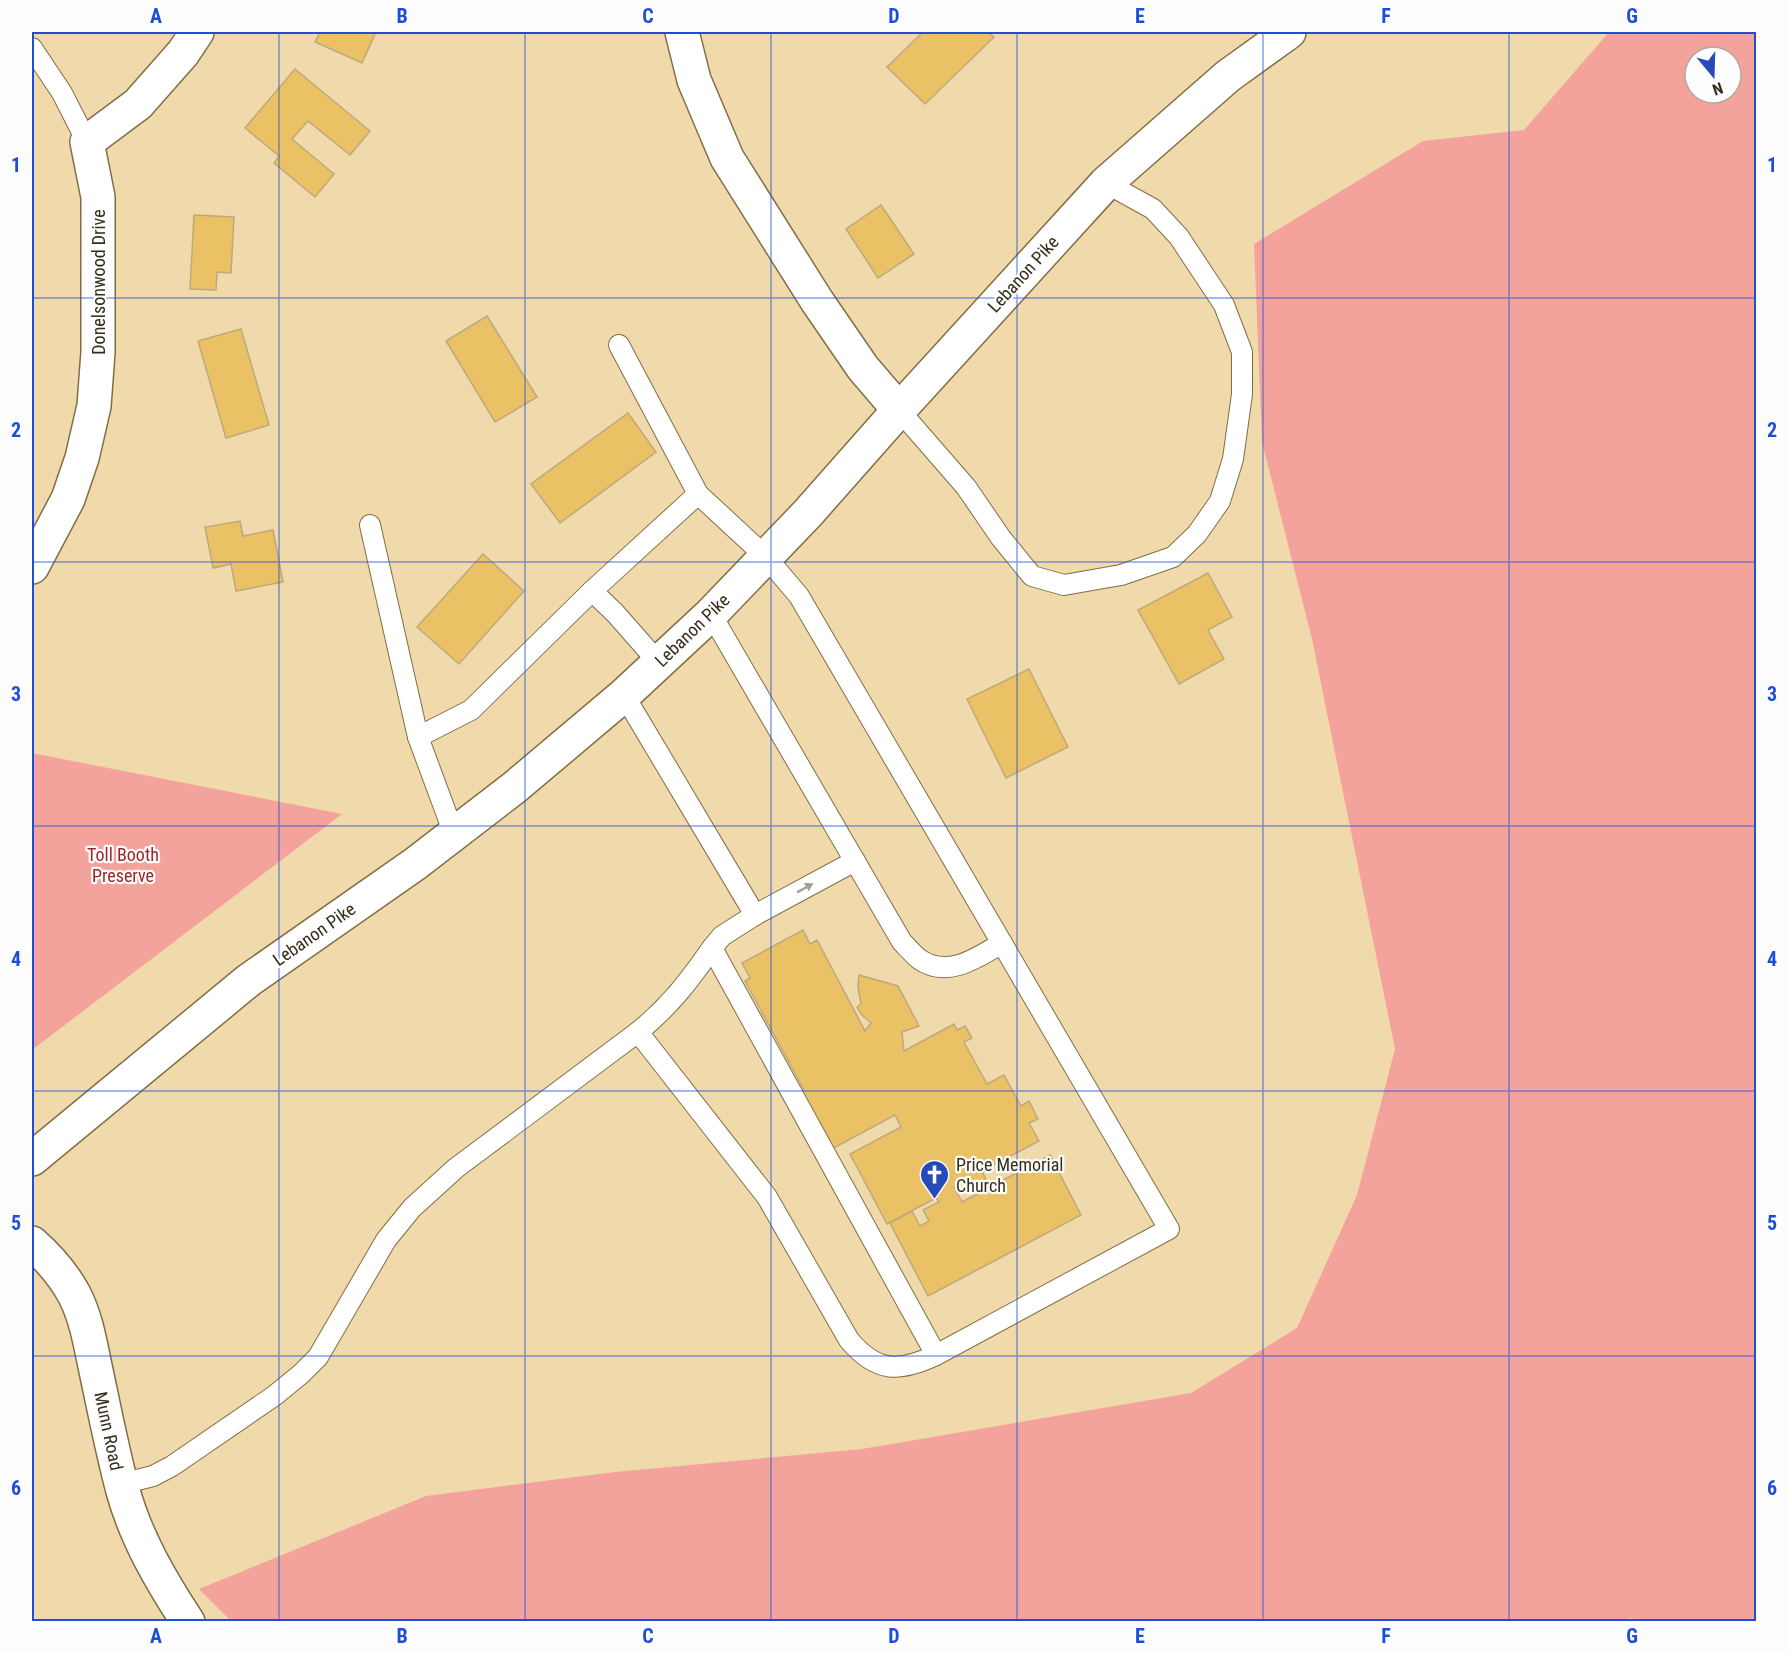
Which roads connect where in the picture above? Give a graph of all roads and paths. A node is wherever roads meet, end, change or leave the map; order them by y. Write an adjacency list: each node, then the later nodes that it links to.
1 (196, 32): 5 (main road)
2 (682, 32): 8 (main road)
3 (1289, 32): 6 (main road, Lebanon Pike)
4 (32, 48): 5 (lane)
5 (87, 142): 12 (main road, Donelsonwood Drive)
6 (1107, 183): 8 (main road, Lebanon Pike); 8 (lane)
7 (619, 345): 9 (lane)
8 (899, 410): 11 (main road, Lebanon Pike)
9 (698, 494): 11 (lane); 13 (lane)
10 (370, 525): 17 (lane)
11 (766, 557): 14 (main road, Lebanon Pike); 21 (lane)
12 (32, 567)
13 (592, 591): 15 (lane); 17 (lane)
14 (711, 614): 15 (main road, Lebanon Pike); 19 (lane)
15 (659, 663): 16 (main road, Lebanon Pike)
16 (624, 695): 18 (main road, Lebanon Pike); 20 (lane)
17 (418, 737): 18 (lane)
18 (454, 834): 24 (main road, Lebanon Pike)
19 (855, 861): 20 (lane, one-way to 19); 21 (lane)
20 (755, 915): 22 (lane)
21 (1002, 944): 26 (lane)
22 (712, 948): 23 (lane); 26 (lane)
23 (638, 1032): 26 (lane); 27 (lane)
24 (32, 1159)
25 (32, 1243): 27 (main road, Munn Road)
26 (936, 1355)
27 (121, 1484): 28 (main road, Munn Road)
28 (188, 1622)

